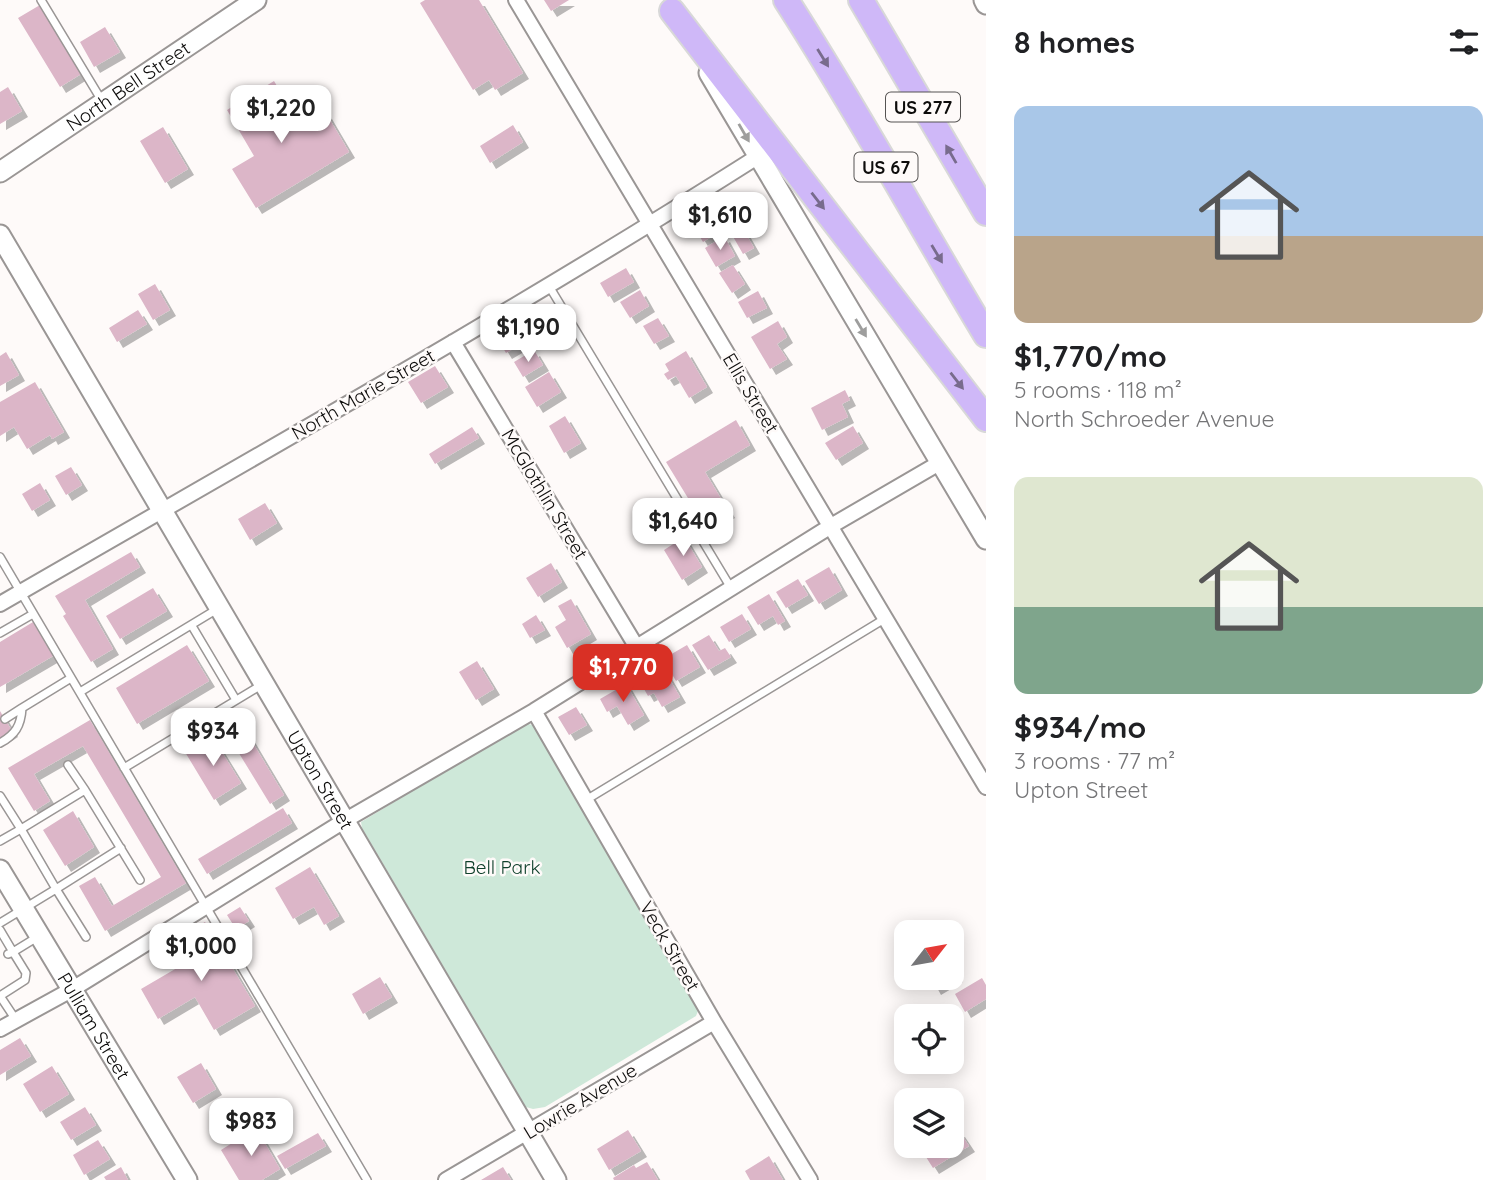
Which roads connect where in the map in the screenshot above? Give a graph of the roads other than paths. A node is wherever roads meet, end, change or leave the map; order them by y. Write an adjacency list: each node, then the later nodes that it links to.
1 (41, 0): 7 (lane)
2 (516, 0): 11 (street, Ellis Street)
3 (786, 0): 14 (highway, US 67, one-way to 14)
4 (860, 0): 10 (highway, US 277, one-way to 4)
5 (246, 3): 7 (main road, North Bell Street)
6 (669, 5): 8 (main road, one-way to 8); 16 (highway, one-way to 16)
7 (103, 103): 9 (main road, North Bell Street)
8 (757, 157): 11 (street, North Marie Street); 17 (main road, one-way to 17)
9 (0, 172)
10 (986, 213)
11 (650, 225): 13 (street, North Marie Street); 19 (street, Ellis Street)
12 (0, 235): 18 (main road, Upton Street)
13 (549, 285): 15 (street, North Marie Street); 22 (lane)
14 (986, 335)
15 (453, 342): 18 (street, North Marie Street); 30 (street, McGlothlin Street)
16 (986, 419)
17 (941, 462): 19 (street); 20 (main road)
18 (162, 510): 23 (street, North Marie Street); 25 (main road, Upton Street)
19 (831, 526): 22 (street); 27 (street, Ellis Street)
20 (986, 539)
21 (0, 557): 23 (lane)
22 (731, 588): 30 (street)
23 (20, 592): 24 (street, North Marie Street); 26 (lane)
24 (0, 604)
25 (220, 608): 28 (lane); 32 (main road, Upton Street)
26 (33, 614): 29 (lane); 31 (lane)
27 (886, 618): 41 (street, Ellis Street); 44 (lane)
28 (192, 626): 33 (lane); 34 (lane)
29 (0, 633)
30 (636, 646): 36 (street)
31 (71, 678): 33 (lane); 35 (lane)
32 (264, 684): 34 (lane); 45 (main road, Upton Street)
33 (79, 692): 40 (lane)
34 (236, 700): 40 (lane)
35 (22, 709): 37 (lane); 38 (lane)
36 (534, 711): 44 (street, Veck Street); 45 (street)
37 (5, 719)
38 (0, 743)
39 (68, 765): 42 (lane)
40 (124, 768): 52 (lane)
41 (986, 787)
42 (85, 790): 46 (lane); 48 (lane)
43 (0, 796): 46 (lane)
44 (585, 800): 62 (street, Veck Street)
45 (344, 821): 52 (street); 64 (main road, Upton Street)
46 (20, 829): 47 (lane); 51 (lane)
47 (0, 841)
48 (121, 849): 50 (lane); 51 (lane)
49 (0, 870): 53 (main road, Pulliam Street)
50 (140, 880)
51 (56, 889): 53 (lane); 57 (lane)
52 (206, 907): 59 (street); 66 (lane)
53 (23, 909): 54 (lane); 56 (main road, Pulliam Street)
54 (0, 923)
55 (0, 930): 58 (lane)
56 (39, 936): 58 (lane); 59 (main road, Pulliam Street)
57 (86, 937)
58 (11, 953): 60 (lane)
59 (71, 990): 61 (street); 65 (main road, Pulliam Street)
60 (0, 996): 61 (lane)
61 (16, 1020): 63 (street)
62 (714, 1022): 64 (street, Lowrie Avenue); 69 (street, Veck Street)
63 (0, 1029)
64 (528, 1132): 67 (street, Lowrie Avenue); 68 (main road, Upton Street)
65 (187, 1180)
66 (367, 1180)
67 (446, 1180)
68 (556, 1180)
69 (810, 1180)

